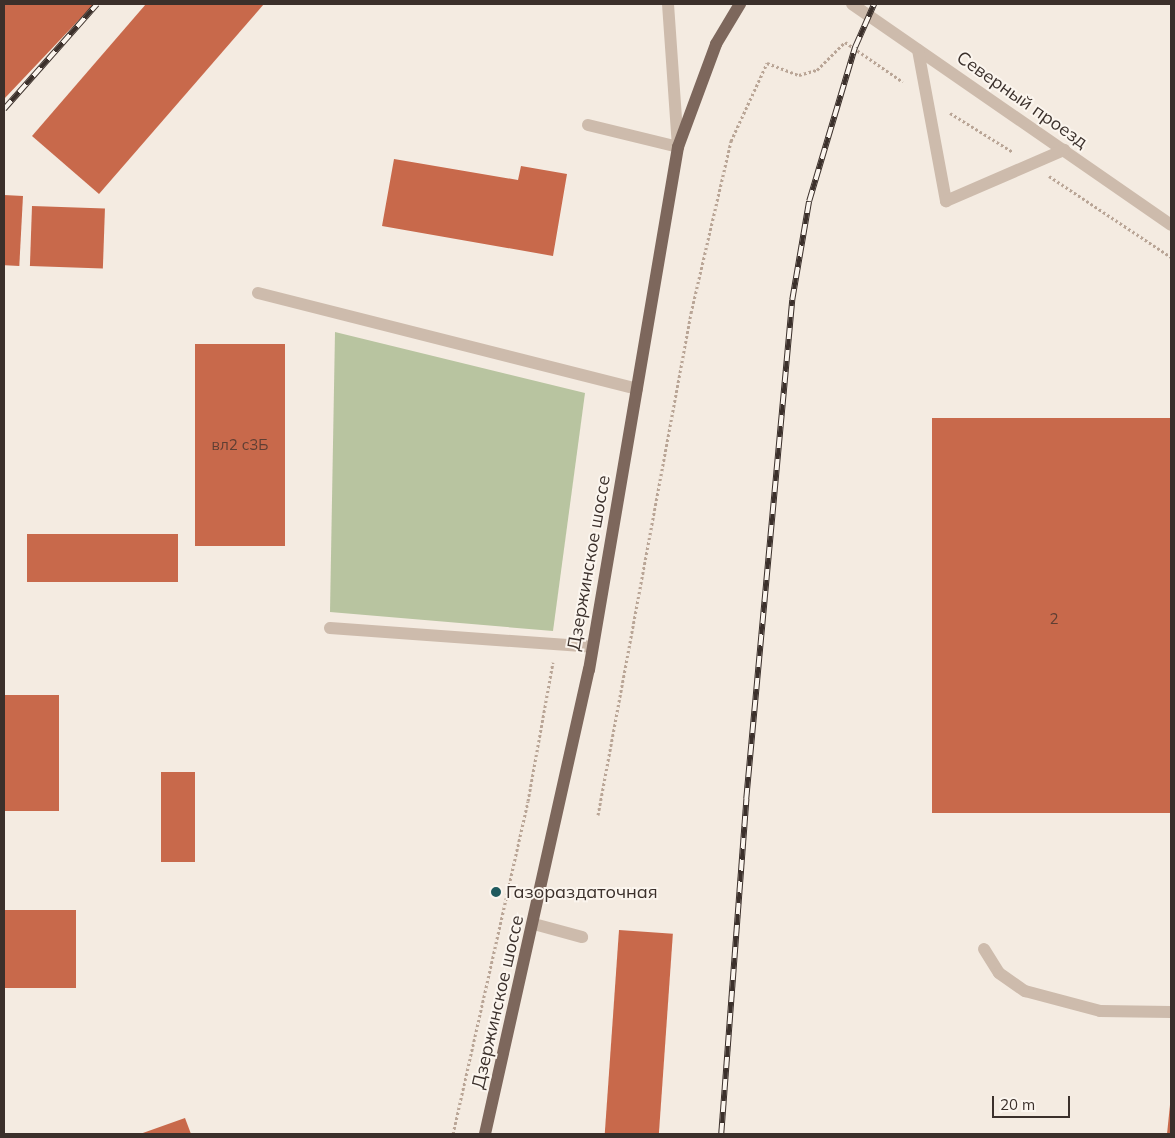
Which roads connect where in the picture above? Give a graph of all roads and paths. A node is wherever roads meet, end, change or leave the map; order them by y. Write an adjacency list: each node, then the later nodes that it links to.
1 (668, 4): 7 (street)
2 (740, 4): 7 (main road, Дзержинское шоссе)
3 (852, 4): 4 (street, Северный проезд)
4 (918, 50): 5 (street); 8 (street, Северный проезд)
5 (927, 98): 9 (path); 9 (street); 17 (path)
6 (588, 125): 7 (street)
7 (678, 147): 13 (main road, Дзержинское шоссе)
8 (1064, 150): 9 (street); 10 (street, Северный проезд)
9 (1033, 165): 11 (path)
10 (1171, 225)
11 (1171, 257)
12 (258, 293): 13 (street)
13 (637, 389): 16 (main road, Дзержинское шоссе)
14 (330, 628): 15 (street)
15 (556, 644): 16 (street); 22 (path)
16 (592, 647): 18 (main road, Дзержинское шоссе)
17 (598, 815)
18 (534, 924): 19 (street); 23 (main road, Дзержинское шоссе)
19 (582, 936)
20 (984, 949): 21 (street)
21 (1171, 1012)
22 (452, 1134)
23 (485, 1134)

